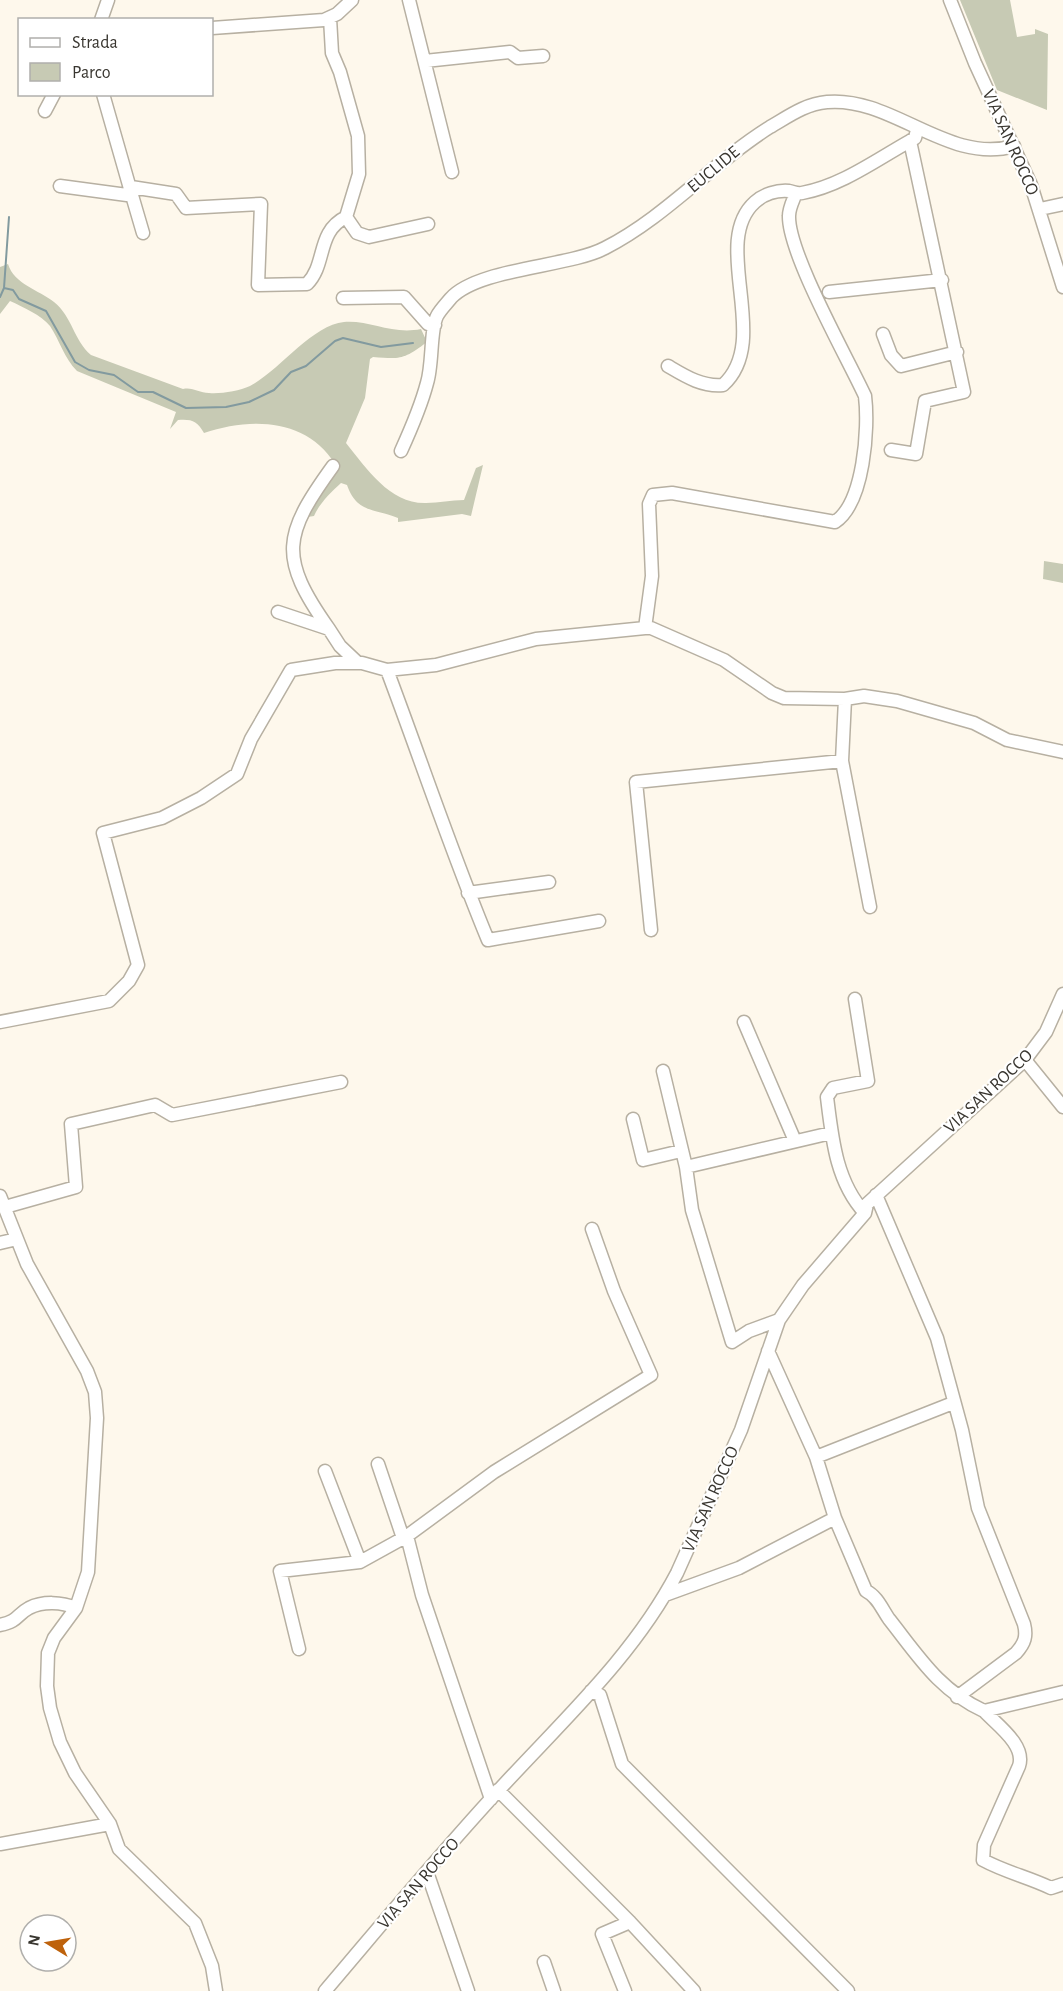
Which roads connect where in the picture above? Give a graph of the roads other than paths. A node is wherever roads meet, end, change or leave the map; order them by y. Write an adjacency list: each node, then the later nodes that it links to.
1 (108, 0): 5 (street)
2 (352, 0): 6 (street)
3 (409, 0): 9 (street)
4 (950, 0): 15 (street, VIA SAN ROCCO)
5 (102, 18)
6 (330, 18): 7 (street); 22 (street)
7 (213, 28)
8 (543, 56): 9 (street)
9 (424, 61): 16 (street)
10 (53, 96): 12 (street)
11 (104, 96): 18 (street)
12 (45, 111)
13 (917, 130): 14 (street); 15 (street, EUCLIDE); 29 (street, EUCLIDE)
14 (910, 141): 19 (street); 25 (street)
15 (1014, 146): 21 (street, VIA SAN ROCCO)
16 (452, 172)
17 (60, 186): 18 (street)
18 (131, 190): 22 (street); 24 (street)
19 (796, 194): 32 (street); 37 (street)
20 (1063, 204): 21 (street)
21 (1040, 209): 26 (street, VIA SAN ROCCO)
22 (346, 218): 23 (street)
23 (428, 224)
24 (143, 233)
25 (942, 280): 27 (street); 31 (street)
26 (1063, 287)
27 (829, 292)
28 (343, 298): 29 (street)
29 (435, 325): 34 (street)
30 (883, 334): 31 (street)
31 (957, 352): 33 (street)
32 (668, 366)
33 (891, 450)
34 (401, 451)
35 (333, 466): 38 (street)
36 (278, 612): 38 (street)
37 (645, 628): 40 (street); 41 (street)
38 (329, 629): 39 (street)
39 (358, 663): 40 (street); 52 (street)
40 (387, 670): 45 (street)
41 (845, 699): 42 (street); 43 (street)
42 (1063, 752)
43 (842, 761): 46 (street); 48 (street)
44 (549, 882): 45 (street)
45 (468, 893): 47 (street)
46 (870, 907)
47 (599, 921)
48 (651, 930)
49 (1063, 994): 51 (street, VIA SAN ROCCO)
50 (855, 999): 59 (street)
51 (1059, 1017): 54 (street, VIA SAN ROCCO)
52 (0, 1022)
53 (744, 1022): 60 (street)
54 (1025, 1060): 57 (street); 63 (street, VIA SAN ROCCO)
55 (663, 1071): 61 (street)
56 (341, 1082): 64 (street)
57 (1063, 1107)
58 (633, 1119): 61 (street)
59 (831, 1133): 60 (street); 65 (street)
60 (795, 1141): 62 (street)
61 (681, 1151): 62 (street)
62 (686, 1167): 69 (street)
63 (876, 1195): 65 (street, VIA SAN ROCCO); 71 (street)
64 (3, 1202): 67 (street)
65 (864, 1213): 69 (street, VIA SAN ROCCO)
66 (592, 1229): 76 (street)
67 (17, 1239): 68 (street); 79 (street)
68 (0, 1243)
69 (779, 1320): 70 (street, VIA SAN ROCCO)
70 (768, 1351): 72 (street); 78 (street, VIA SAN ROCCO)
71 (953, 1402): 72 (street); 84 (street)
72 (816, 1457): 75 (street)
73 (378, 1464): 76 (street)
74 (325, 1471): 77 (street)
75 (835, 1518): 78 (street); 84 (street)
76 (405, 1537): 77 (street); 86 (street)
77 (360, 1562): 81 (street)
78 (666, 1595): 82 (street, VIA SAN ROCCO)
79 (76, 1608): 80 (street); 87 (street)
80 (0, 1625)
81 (299, 1649)
82 (591, 1691): 86 (street, VIA SAN ROCCO); 99 (street)
83 (1063, 1692): 85 (street)
84 (957, 1697): 85 (street)
85 (984, 1711): 90 (street)
86 (494, 1795): 89 (street, VIA SAN ROCCO); 91 (street)
87 (110, 1824): 88 (street); 93 (street)
88 (0, 1844)
89 (427, 1872): 94 (street, VIA SAN ROCCO); 95 (street)
90 (1063, 1884)
91 (630, 1922): 97 (street); 98 (street)
92 (544, 1962): 96 (street)
93 (216, 1991)
94 (325, 1991)
95 (468, 1991)
96 (554, 1991)
97 (625, 1991)
98 (694, 1991)
99 (848, 1991)

